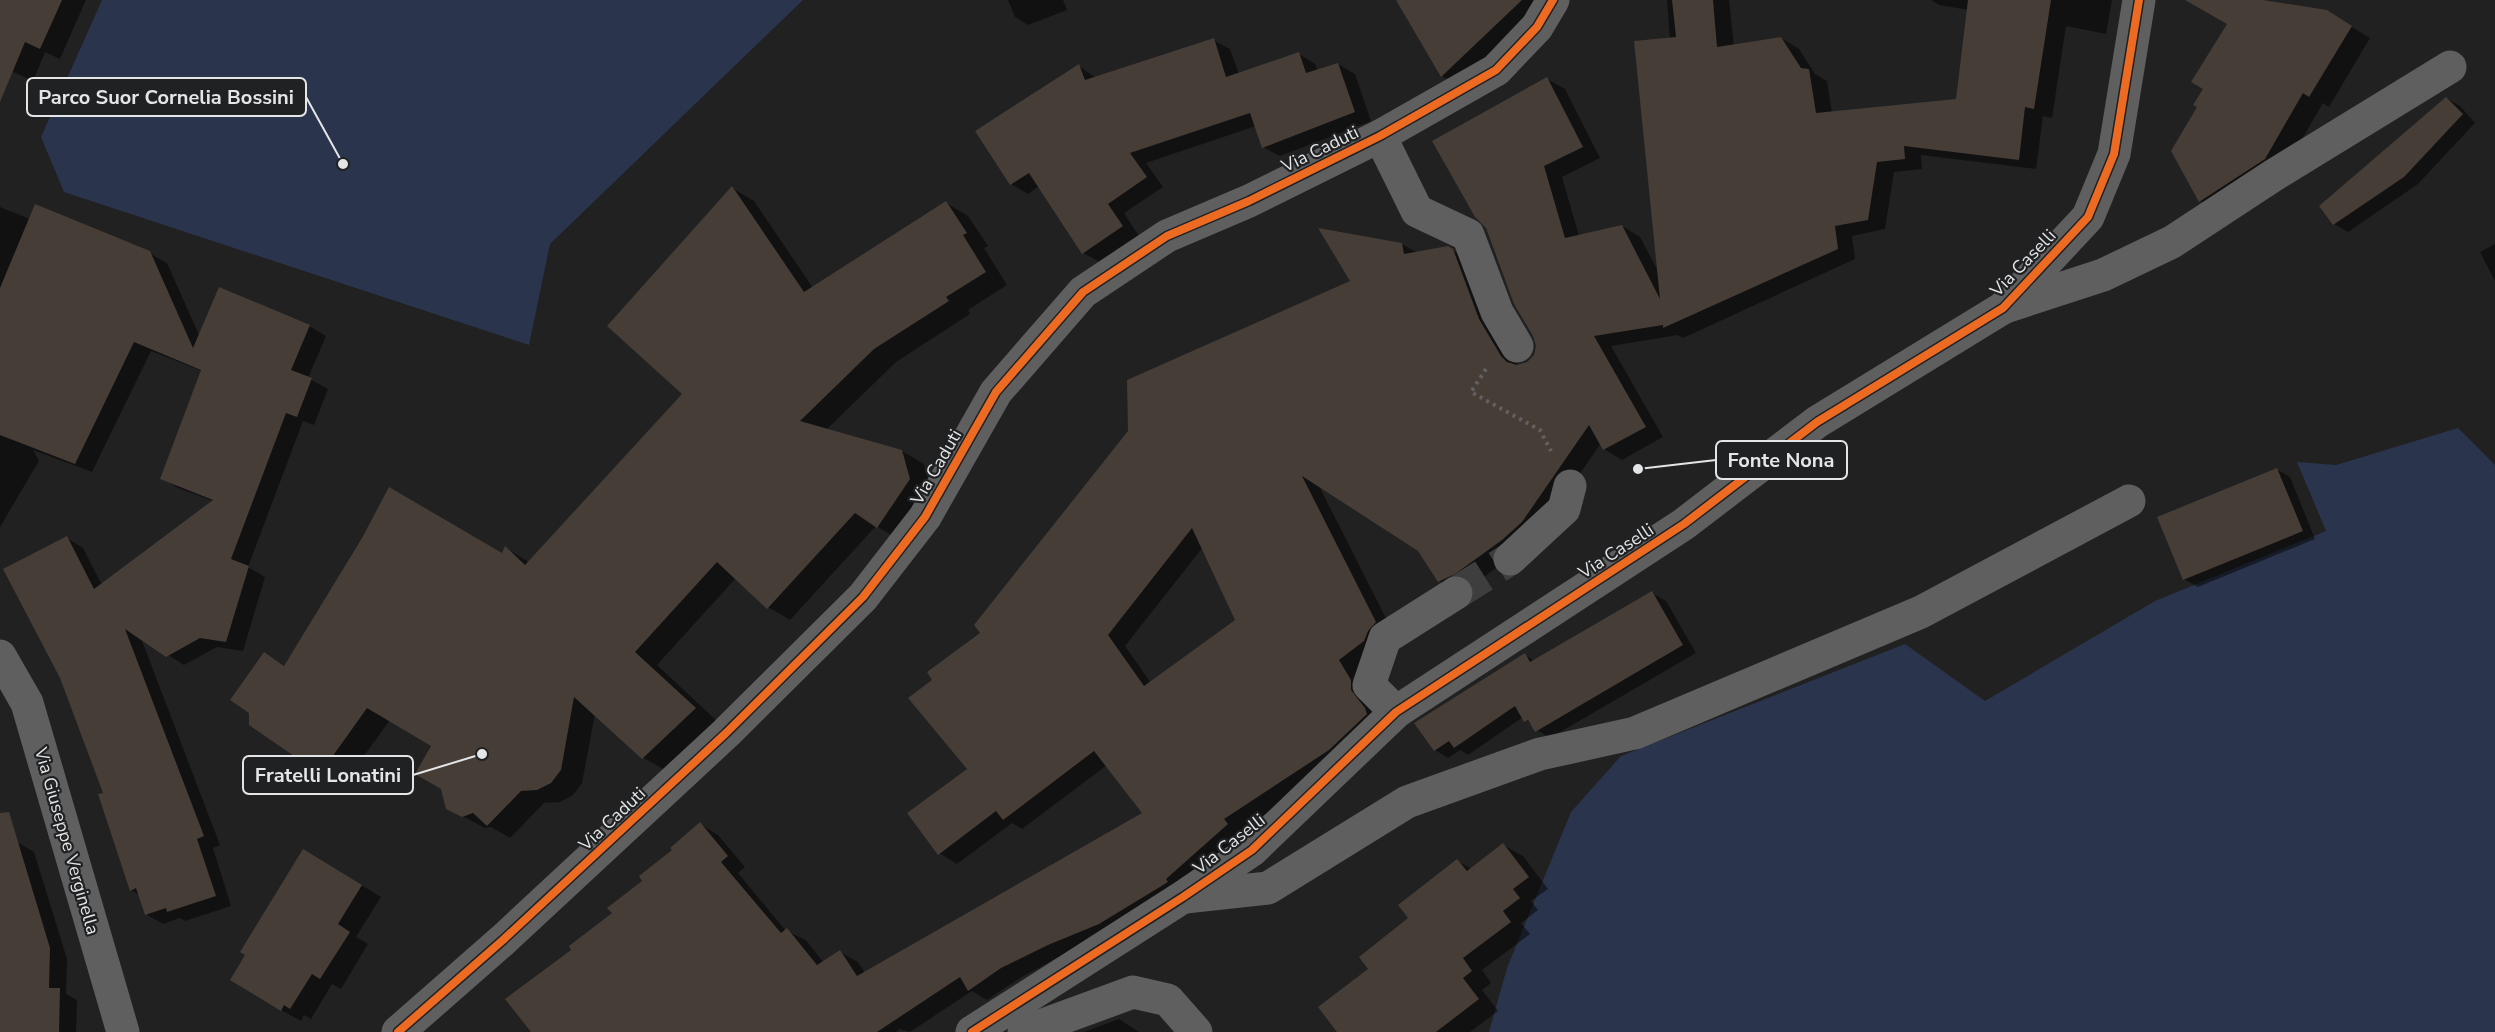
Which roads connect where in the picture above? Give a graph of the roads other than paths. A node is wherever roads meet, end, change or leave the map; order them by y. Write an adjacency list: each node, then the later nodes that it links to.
1 (1553, 0): 4 (street, Via Caduti)
2 (2139, 0): 5 (street, Via Caselli)
3 (2450, 67): 5 (street)
4 (1380, 136): 6 (street); 15 (street, Via Caduti)
5 (2003, 308): 12 (street, Via Caselli)
6 (1517, 346)
7 (1570, 486): 9 (street)
8 (2129, 501): 13 (street)
9 (1510, 559)
10 (1456, 593): 12 (street)
11 (0, 656): 14 (street, Via Giuseppe Verginella)
12 (1396, 712): 13 (street, Via Caselli)
13 (1183, 897): 16 (street, Via Caselli)
14 (123, 1032)
15 (398, 1032)
16 (972, 1032)
17 (1024, 1032): 18 (street)
18 (1196, 1032)

